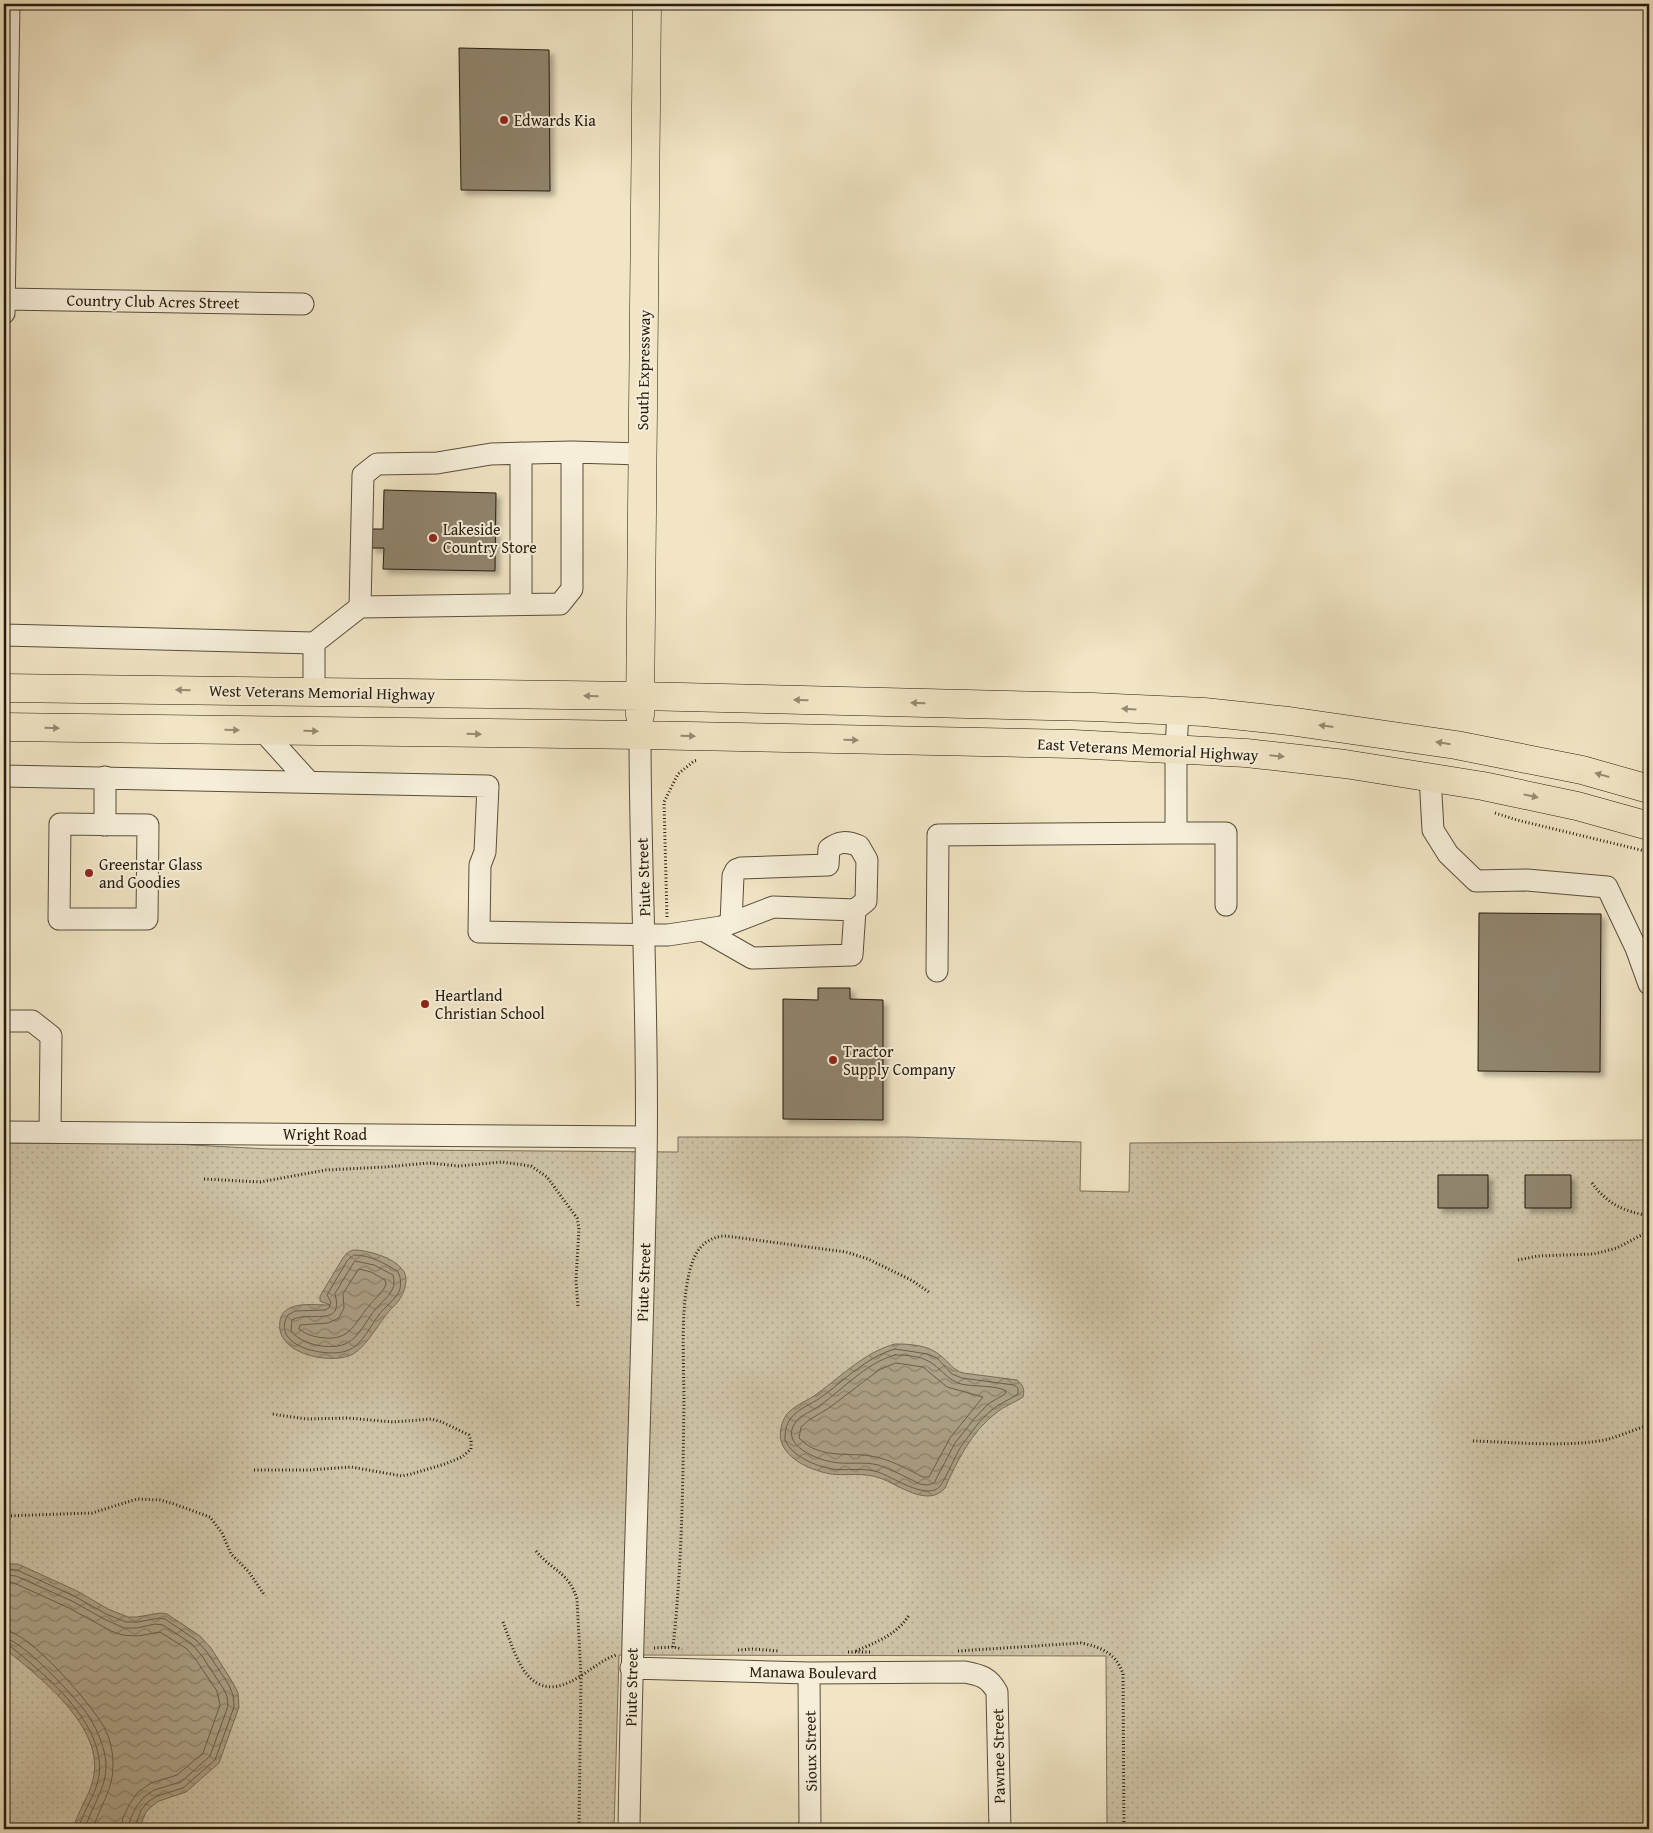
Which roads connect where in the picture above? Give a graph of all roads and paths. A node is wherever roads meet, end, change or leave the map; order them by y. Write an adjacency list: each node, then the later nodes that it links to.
1 (9, 4): 3 (street)
2 (647, 4): 8 (main road, South Expressway)
3 (4, 299): 4 (street, Country Club Acres Street); 5 (street)
4 (303, 304)
5 (4, 313)
6 (572, 452): 7 (street); 8 (street); 9 (street)
7 (521, 453): 9 (street); 10 (street)
8 (642, 454): 15 (main road, South Expressway)
9 (522, 604): 10 (street)
10 (360, 607): 12 (street)
11 (4, 635): 12 (street)
12 (314, 643): 14 (street)
13 (4, 688): 14 (main road, West Veterans Memorial Highway, one-way to 13)
14 (314, 692): 15 (main road, West Veterans Memorial Highway, one-way to 14)
15 (640, 696): 16 (main road, one-way to 15); 19 (main road, South Expressway)
16 (1178, 711): 20 (street); 25 (main road, one-way to 16)
17 (4, 727): 18 (main road, one-way to 18)
18 (263, 731): 19 (main road, one-way to 19); 24 (street)
19 (640, 735): 20 (main road, East Veterans Memorial Highway, one-way to 20); 33 (street, Piute Street)
20 (1176, 748): 22 (main road, East Veterans Memorial Highway, one-way to 22); 28 (street)
21 (4, 776): 23 (street)
22 (1430, 776): 27 (main road, East Veterans Memorial Highway, one-way to 27); 35 (street)
23 (105, 778): 24 (street); 26 (street)
24 (309, 782): 33 (street)
25 (1649, 789)
26 (105, 824): 26 (street)
27 (1649, 826)
28 (1176, 833): 29 (street); 34 (street)
29 (1226, 905)
30 (855, 910): 31 (street); 31 (street); 32 (street)
31 (731, 923): 32 (street)
32 (703, 930): 33 (street)
33 (644, 934): 39 (street, Piute Street)
34 (938, 971)
35 (1649, 984)
36 (4, 1022): 38 (street)
37 (4, 1132): 38 (street, Wright Road)
38 (50, 1132): 39 (street, Wright Road)
39 (646, 1137): 59 (street, Piute Street)
40 (204, 1179): 46 (path)
41 (1592, 1183): 42 (path)
42 (1649, 1216)
43 (1649, 1231): 44 (path)
44 (1518, 1260)
45 (930, 1293): 56 (path)
46 (578, 1307)
47 (272, 1414): 50 (path)
48 (1649, 1425): 49 (path)
49 (1473, 1441)
50 (254, 1470)
51 (4, 1516): 53 (path)
52 (536, 1551): 61 (path)
53 (265, 1596)
54 (909, 1616): 57 (path)
55 (503, 1622): 61 (path)
56 (673, 1647)
57 (875, 1652)
58 (949, 1652): 67 (path)
59 (631, 1668): 60 (street, Manawa Boulevard); 64 (street, Piute Street)
60 (809, 1673): 62 (street, Manawa Boulevard); 65 (street, Sioux Street)
61 (581, 1676): 63 (path)
62 (992, 1683): 66 (street, Pawnee Street)
63 (580, 1829)
64 (629, 1829)
65 (810, 1829)
66 (1000, 1829)
67 (1124, 1829)

